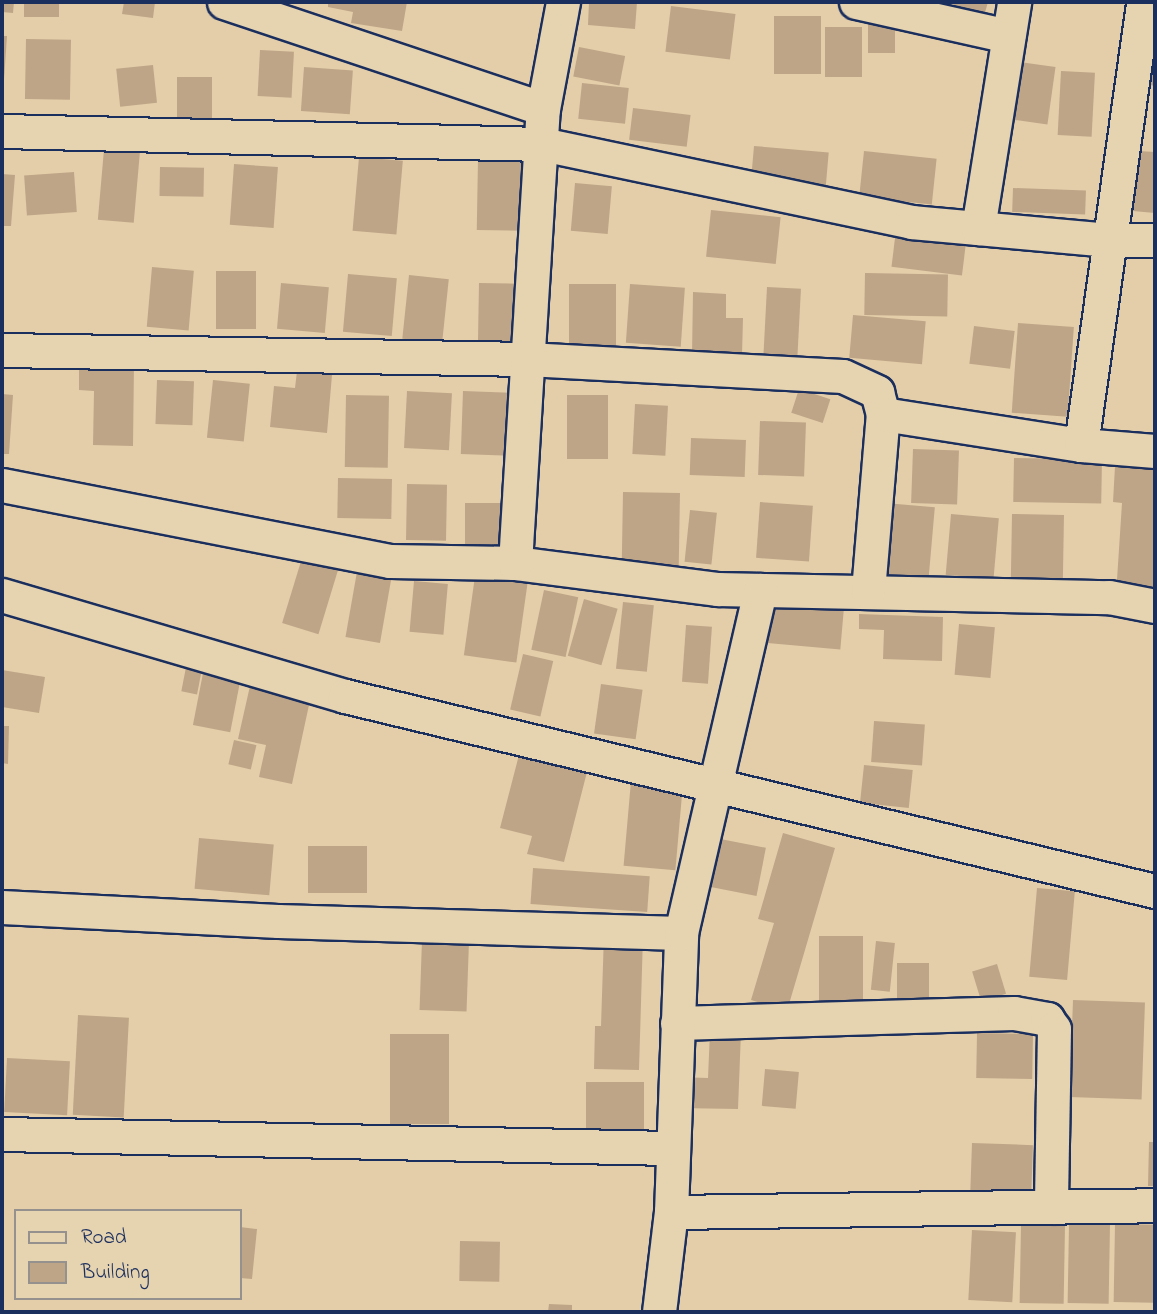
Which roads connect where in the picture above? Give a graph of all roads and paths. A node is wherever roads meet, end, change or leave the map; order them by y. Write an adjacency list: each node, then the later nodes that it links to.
1 (224, 2): 7 (street)
2 (563, 2): 7 (street)
3 (856, 2): 6 (street)
4 (1014, 2): 6 (street)
5 (1143, 2): 11 (street)
6 (1008, 36): 10 (street)
7 (544, 109): 9 (street)
8 (2, 131): 9 (street)
9 (542, 144): 10 (street); 14 (street)
10 (978, 228): 11 (street)
11 (1109, 240): 12 (street); 16 (street)
12 (1155, 240)
13 (2, 350): 14 (street)
14 (527, 359): 15 (street); 19 (street)
15 (883, 414): 16 (street); 21 (street)
16 (1081, 445): 17 (street)
17 (1155, 451)
18 (2, 485): 19 (street)
19 (514, 563): 20 (street)
20 (760, 590): 21 (street); 24 (street)
21 (868, 590): 23 (street)
22 (2, 595): 24 (street)
23 (1155, 606)
24 (713, 785): 25 (street); 27 (street)
25 (1155, 891)
26 (2, 907): 27 (street)
27 (681, 933): 28 (street)
28 (677, 1023): 30 (street); 32 (street)
29 (2, 1134): 30 (street)
30 (671, 1148): 33 (street)
31 (1155, 1205): 32 (street)
32 (1051, 1207): 33 (street)
33 (671, 1212): 34 (street)
34 (659, 1312)

